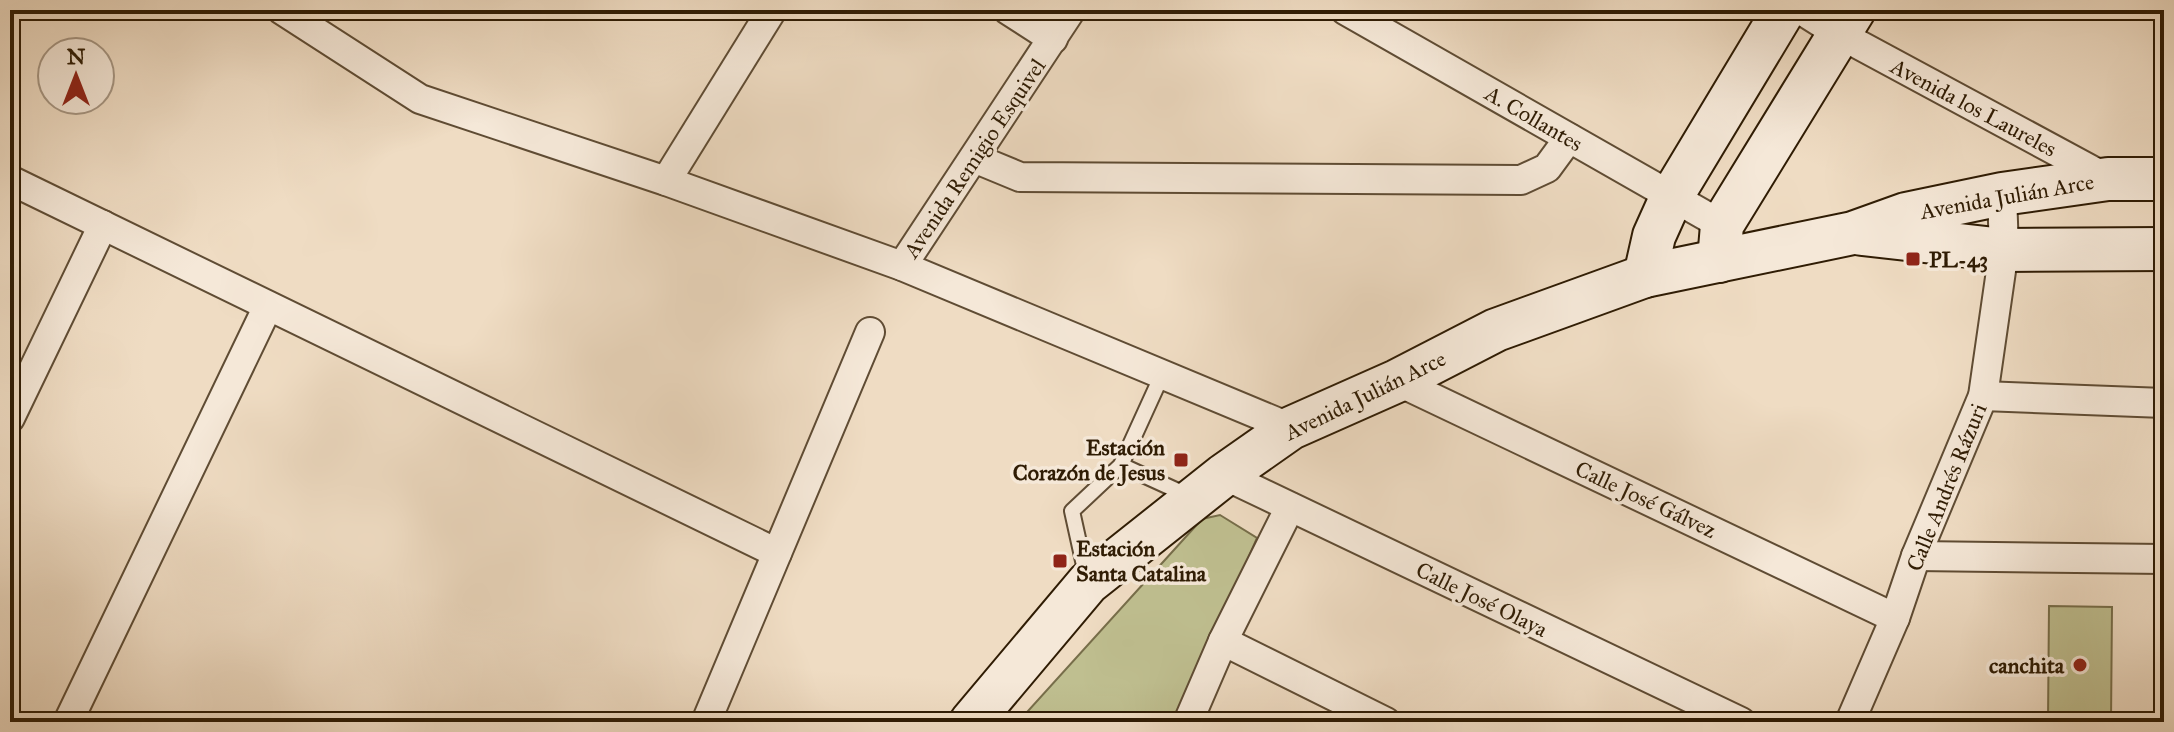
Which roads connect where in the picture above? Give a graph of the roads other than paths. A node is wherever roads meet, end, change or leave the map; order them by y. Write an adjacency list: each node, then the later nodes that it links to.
1 (282, 10): 15 (street)
2 (772, 10): 15 (street)
3 (1008, 10): 9 (street)
4 (1071, 10): 9 (street, Avenida Remigio Esquivel)
5 (1345, 10): 10 (street, A. Collantes)
6 (1784, 10): 17 (main road)
7 (1801, 10): 8 (street, Avenida los Laureles)
8 (1847, 22): 12 (street, Avenida los Laureles); 20 (main road)
9 (1053, 39): 11 (street, Avenida Remigio Esquivel)
10 (1569, 138): 11 (street); 17 (street, A. Collantes)
11 (974, 158): 23 (street, Avenida Remigio Esquivel)
12 (2108, 179): 13 (main road, Avenida Julián Arce); 16 (main road, Avenida Julián Arce)
13 (2164, 179)
14 (10, 180): 18 (street)
15 (666, 181): 23 (street)
16 (2002, 194): 19 (main road, Avenida Julián Arce); 22 (street, Calle Andrés Rázuri)
17 (1672, 196): 20 (street, A. Collantes); 24 (main road)
18 (103, 225): 25 (street); 27 (street)
19 (1853, 233): 20 (main road, Avenida Julián Arce); 22 (main road, Avenida Julián Arce)
20 (1721, 243): 24 (main road, Avenida Julián Arce)
21 (2164, 249): 22 (main road, Avenida Julián Arce)
22 (2004, 250): 30 (street, Calle Andrés Rázuri)
23 (902, 266): 28 (street)
24 (1645, 276): 29 (main road, Avenida Julián Arce)
25 (268, 306): 37 (street); 43 (street)
26 (870, 332): 37 (street)
27 (21, 367): 32 (street)
28 (1162, 375): 33 (street); 34 (lane)
29 (1397, 381): 33 (main road, Avenida Julián Arce); 41 (street, Calle José Gálvez)
30 (1983, 396): 31 (street); 38 (street, Calle Andrés Rázuri)
31 (2164, 403)
32 (10, 418)
33 (1291, 428): 35 (main road, Avenida Julián Arce)
34 (1121, 465): 35 (lane); 40 (lane)
35 (1209, 487): 36 (street, Calle José Olaya); 40 (main road, Avenida Julián Arce)
36 (1290, 507): 42 (street); 48 (street, Calle José Olaya)
37 (777, 553): 44 (street)
38 (1916, 556): 39 (street); 41 (street, Calle Andrés Rázuri)
39 (2164, 559)
40 (1088, 583): 45 (main road, Avenida Julián Arce)
41 (1895, 618): 49 (street, Calle Andrés Rázuri)
42 (1223, 641): 46 (street); 47 (street)
43 (68, 722)
44 (706, 722)
45 (971, 722)
46 (1188, 722)
47 (1386, 722)
48 (1741, 722)
49 (1850, 722)

